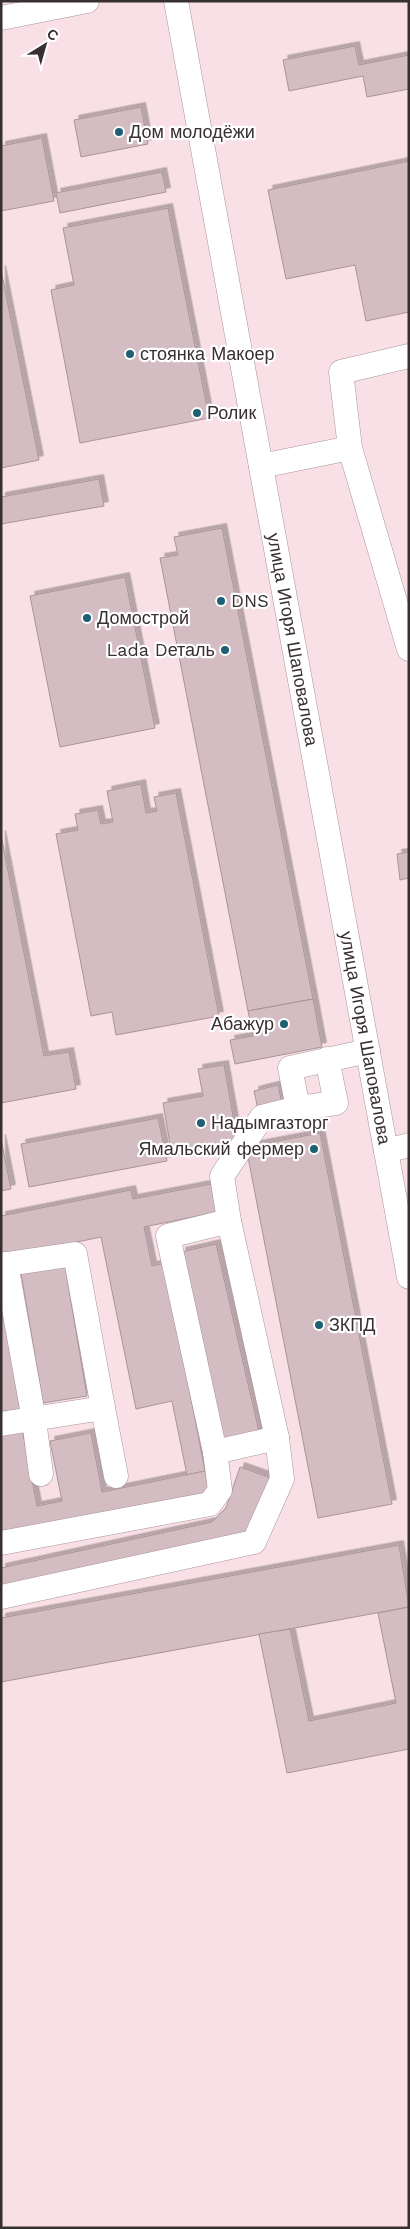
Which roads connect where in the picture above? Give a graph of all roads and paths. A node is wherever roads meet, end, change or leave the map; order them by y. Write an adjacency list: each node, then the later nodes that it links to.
1 (87, 1): 3 (street)
2 (176, 1): 7 (street, улица Игоря Шаповалова)
3 (41, 6): 4 (street)
4 (1, 18)
5 (409, 356): 6 (street)
6 (350, 448): 7 (street); 8 (street)
7 (261, 466): 9 (street, улица Игоря Шаповалова)
8 (409, 649)
9 (368, 1051): 10 (street); 13 (street, улица Игоря Шаповалова)
10 (327, 1059): 11 (street); 11 (street)
11 (298, 1108): 14 (street)
12 (409, 1146): 13 (street)
13 (386, 1151): 16 (street, улица Игоря Шаповалова)
14 (229, 1221): 20 (street); 21 (street)
15 (4, 1264): 17 (street); 18 (street)
16 (409, 1277)
17 (103, 1408): 18 (street); 23 (street)
18 (34, 1420): 19 (street); 22 (street)
19 (1, 1424)
20 (277, 1438): 21 (street); 25 (street)
21 (215, 1452): 24 (street)
22 (41, 1474)
23 (116, 1476)
24 (1, 1543)
25 (1, 1597)

